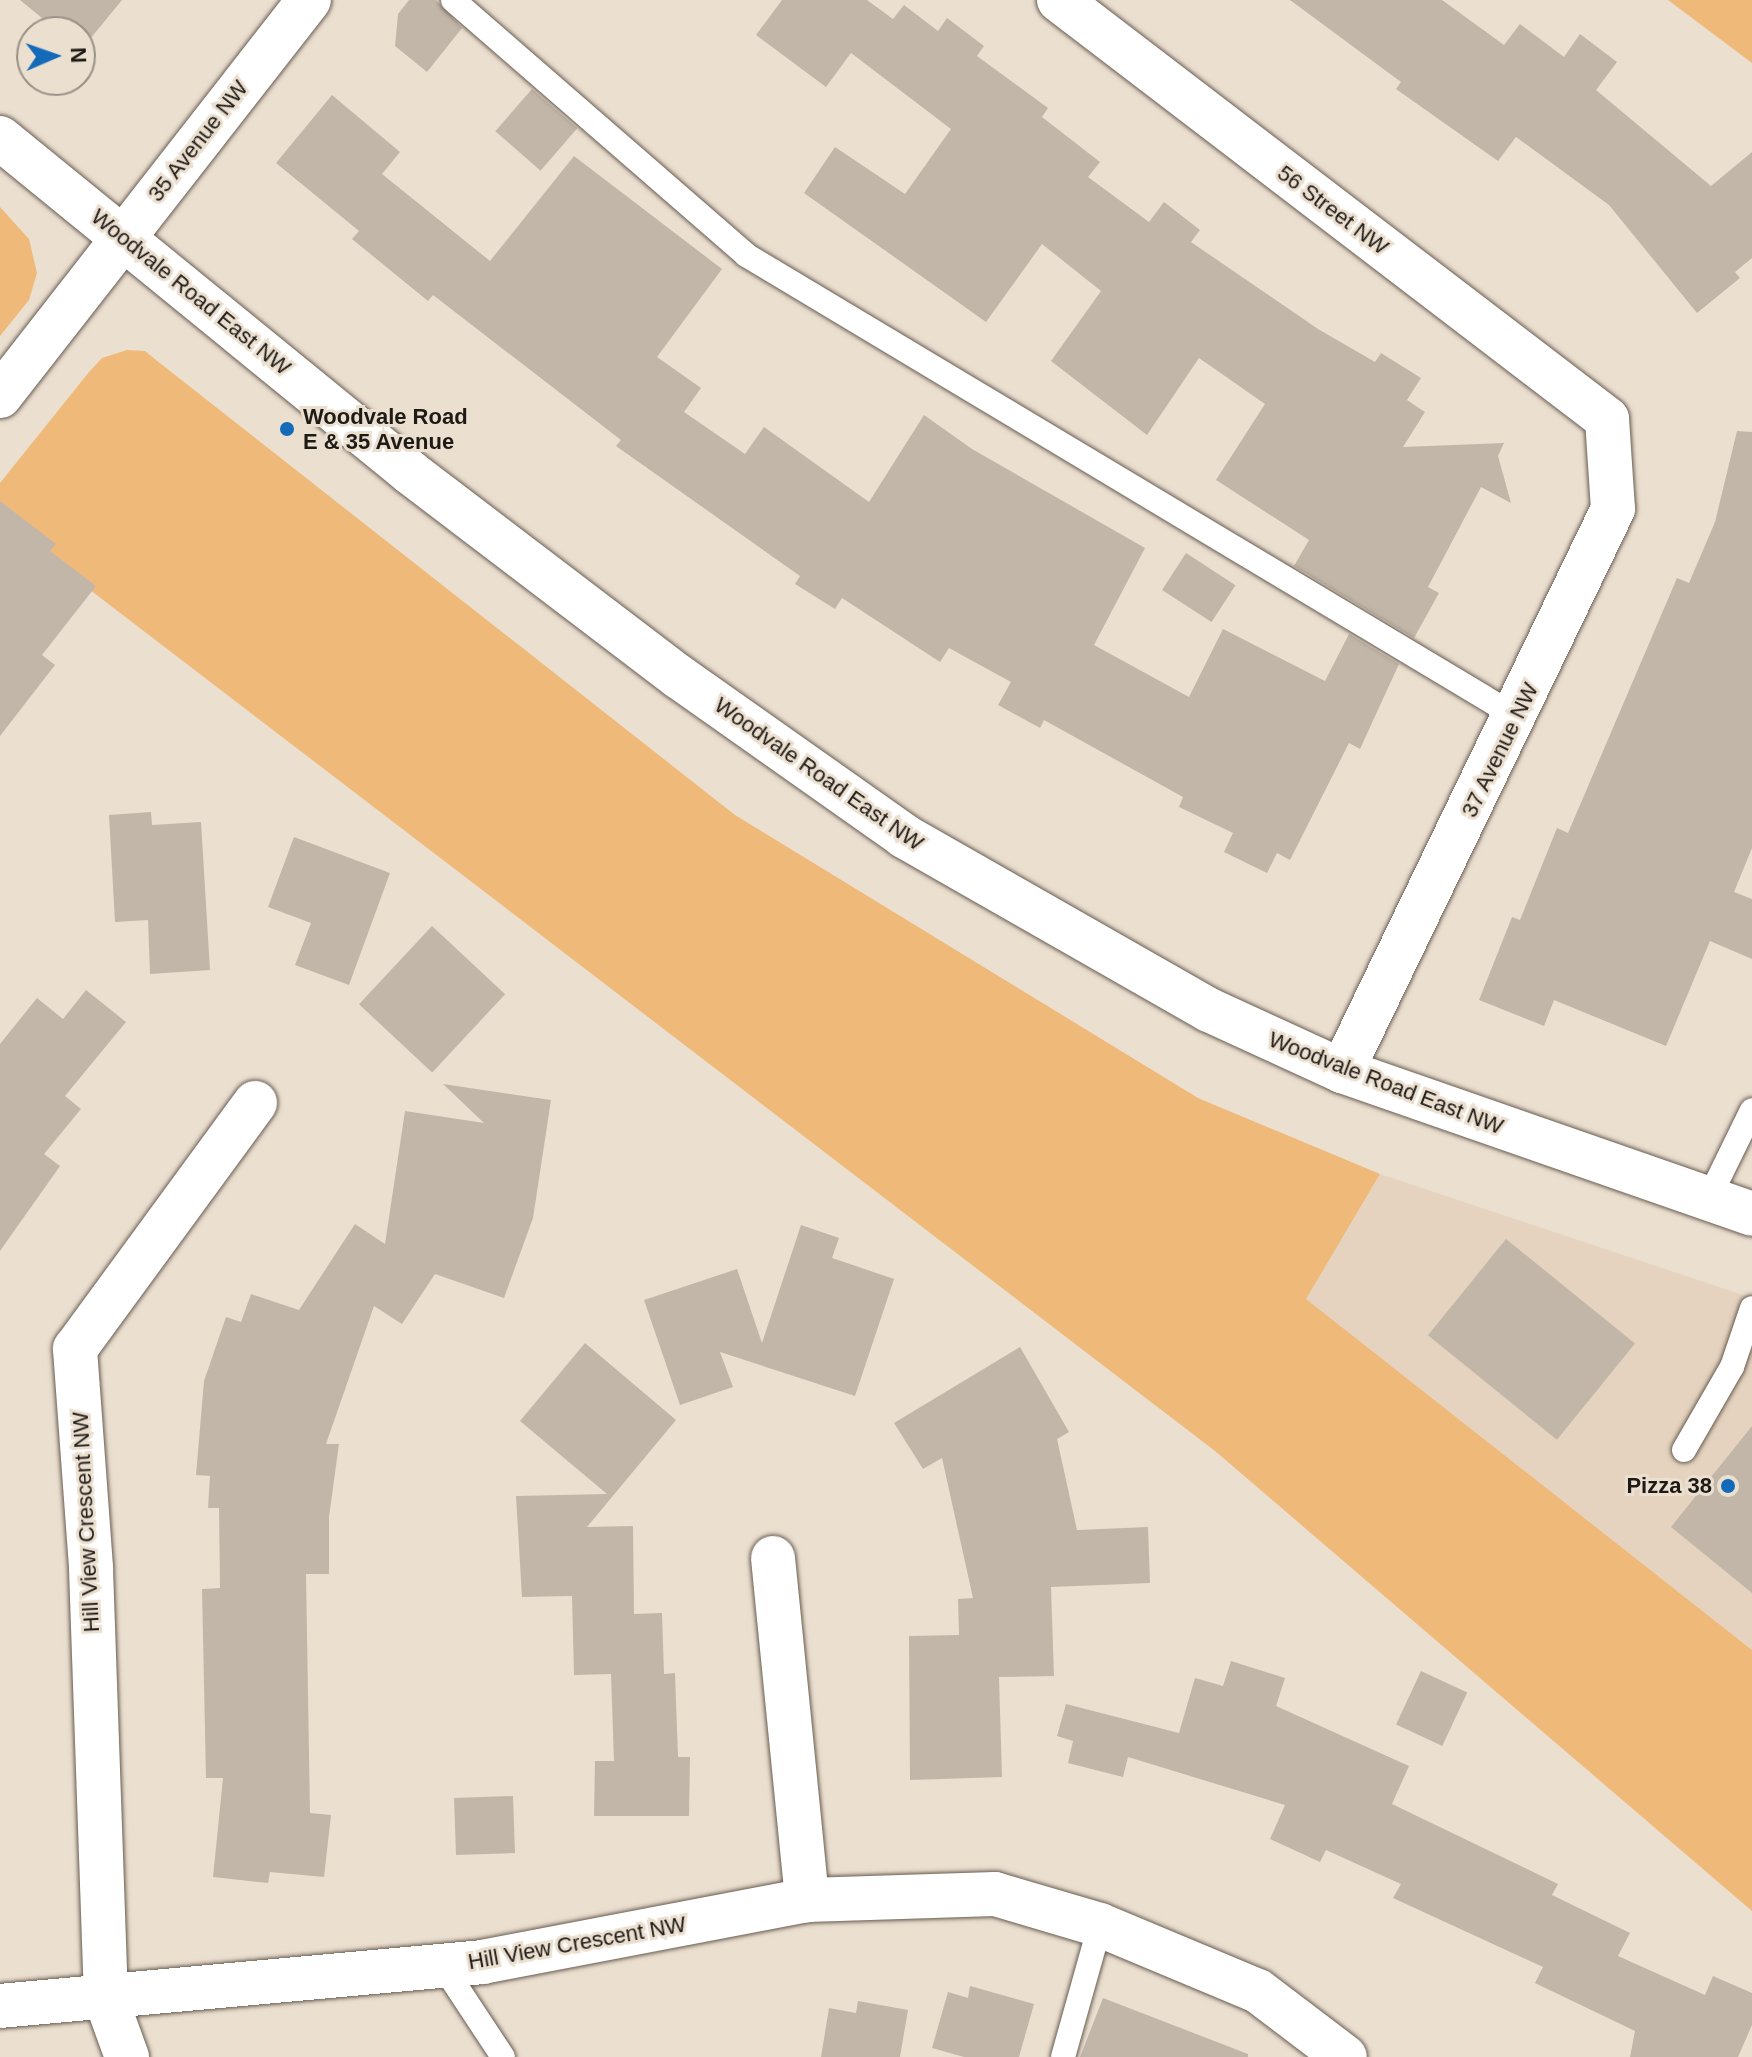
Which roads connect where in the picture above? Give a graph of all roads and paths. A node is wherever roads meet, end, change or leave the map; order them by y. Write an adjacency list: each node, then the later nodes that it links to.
1 (309, 0): 5 (street, 35 Avenue NW)
2 (453, 0): 8 (lane)
3 (1059, 0): 7 (street, 56 Street NW)
4 (0, 138): 5 (street, Woodvale Road East NW)
5 (123, 236): 6 (street, 35 Avenue NW); 9 (street, Woodvale Road East NW)
6 (0, 396)
7 (1607, 419): 8 (street, 37 Avenue NW)
8 (1517, 717): 9 (street, 37 Avenue NW)
9 (1342, 1071): 12 (street, Woodvale Road East NW)
10 (255, 1103): 20 (street, Hill View Crescent NW)
11 (1752, 1110): 12 (lane)
12 (1707, 1202): 13 (street, Woodvale Road East NW)
13 (1752, 1214)
14 (1752, 1308): 15 (lane)
15 (1684, 1450)
16 (773, 1558): 17 (street)
17 (807, 1900): 18 (street, Hill View Crescent NW); 19 (street, Hill View Crescent NW)
18 (1100, 1925): 24 (lane); 25 (street, Hill View Crescent NW)
19 (443, 1966): 20 (street, Hill View Crescent NW); 23 (lane)
20 (106, 1999): 21 (street, Hill View Crescent NW); 22 (street, Hill View Crescent NW)
21 (0, 2006)
22 (127, 2057)
23 (503, 2057)
24 (1063, 2057)
25 (1345, 2057)

